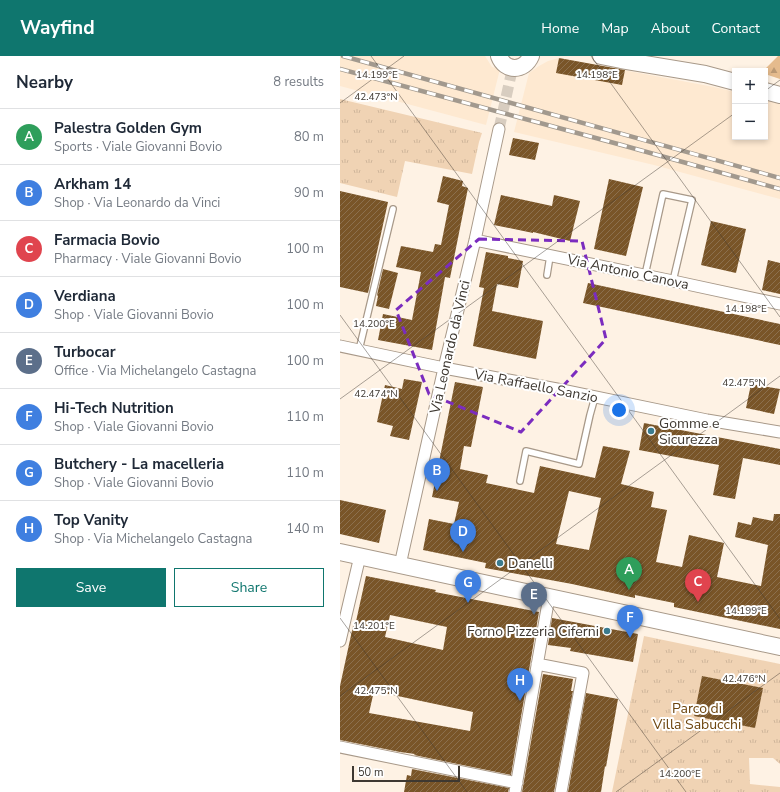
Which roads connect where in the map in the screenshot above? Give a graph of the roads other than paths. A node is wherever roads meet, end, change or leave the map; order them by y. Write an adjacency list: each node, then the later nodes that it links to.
1 (499, 56): 2 (main road)
2 (532, 56)
3 (600, 56): 4 (main road)
4 (732, 81)
5 (768, 92): 6 (main road)
6 (780, 95)
7 (499, 129): 9 (street, Via Leonardo da Vinci)
8 (393, 209): 16 (lane)
9 (475, 240): 10 (street, Via Antonio Canova); 17 (street, Via Leonardo da Vinci)
10 (550, 256): 11 (street, Via Antonio Canova); 12 (lane)
11 (645, 275): 13 (street, Via Antonio Canova); 13 (lane)
12 (547, 276)
13 (673, 281): 14 (street, Via Antonio Canova)
14 (780, 304)
15 (340, 346): 16 (street, Via Raffaello Sanzio)
16 (359, 350): 17 (street, Via Raffaello Sanzio)
17 (444, 368): 18 (street, Via Raffaello Sanzio); 23 (street, Via Leonardo da Vinci)
18 (595, 397): 19 (street, Via Raffaello Sanzio); 20 (lane)
19 (780, 432)
20 (520, 481)
21 (340, 552): 22 (main road)
22 (360, 556): 23 (main road); 25 (street)
23 (400, 565): 24 (main road)
24 (549, 597): 26 (main road); 27 (street)
25 (340, 641)
26 (780, 647)
27 (537, 664): 29 (street); 30 (street)
28 (340, 747): 29 (street)
29 (516, 788)
30 (561, 792)

